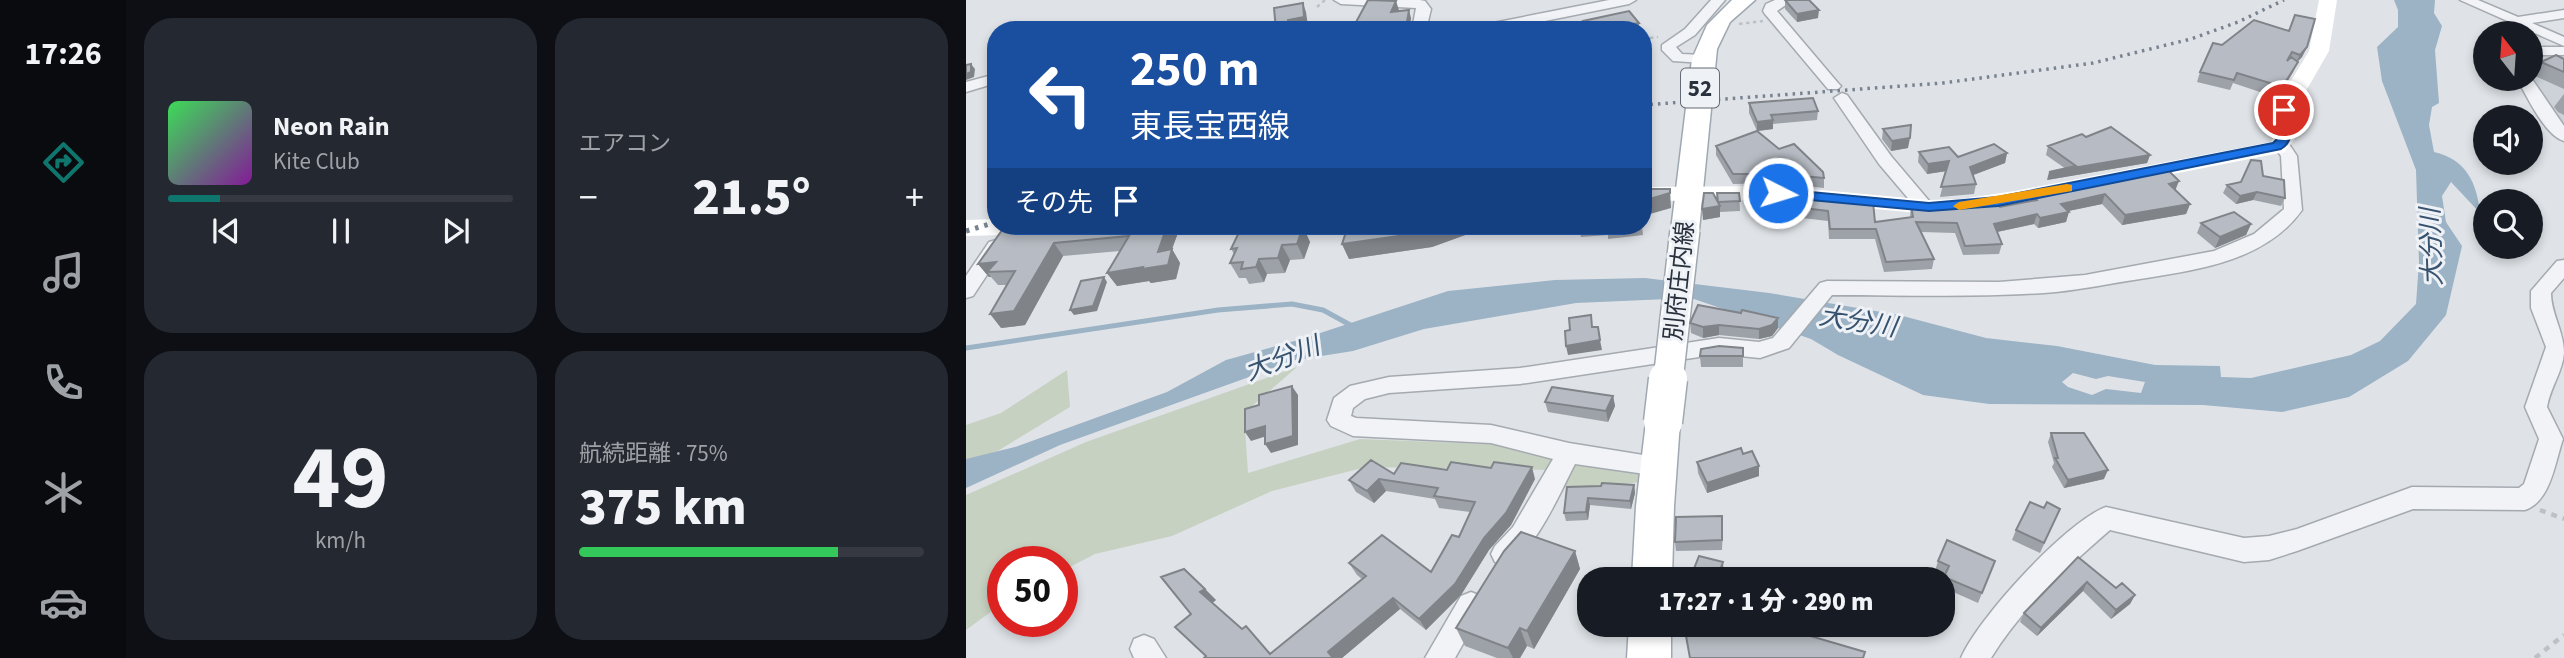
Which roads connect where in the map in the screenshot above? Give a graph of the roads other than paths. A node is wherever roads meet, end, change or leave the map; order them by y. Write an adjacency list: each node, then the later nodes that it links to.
1 (1341, 0): 10 (street)
2 (1629, 0): 11 (street)
3 (1718, 0): 15 (street)
4 (1745, 0): 15 (main road, 別府庄内線 / 52)
5 (1786, 0): 23 (street)
6 (2329, 0): 20 (main road)
7 (2467, 0): 9 (street)
8 (2564, 13): 9 (street)
9 (2515, 20): 12 (street)
10 (1421, 21)
11 (1523, 21)
12 (2564, 42)
13 (2543, 51): 14 (street)
14 (2564, 51)
15 (1703, 59): 21 (main road, 別府庄内線 / 52)
16 (987, 81): 17 (street)
17 (966, 87)
18 (2532, 91): 19 (street)
19 (2564, 136)
20 (2281, 145): 23 (main road); 29 (street)
21 (1689, 193): 22 (main road); 23 (main road); 30 (main road, 別府庄内線 / 52, bridge)
22 (1652, 194)
23 (1924, 206)
24 (966, 228): 25 (main road)
25 (987, 228)
26 (1005, 235): 28 (street)
27 (2564, 267): 35 (street)
28 (966, 291)
29 (1569, 453): 30 (street); 33 (street)
30 (1658, 466): 31 (main road, 別府庄内線 / 52)
31 (1653, 567)
32 (1650, 637): 34 (main road)
33 (1439, 658)
34 (1649, 658)
35 (1975, 658)

